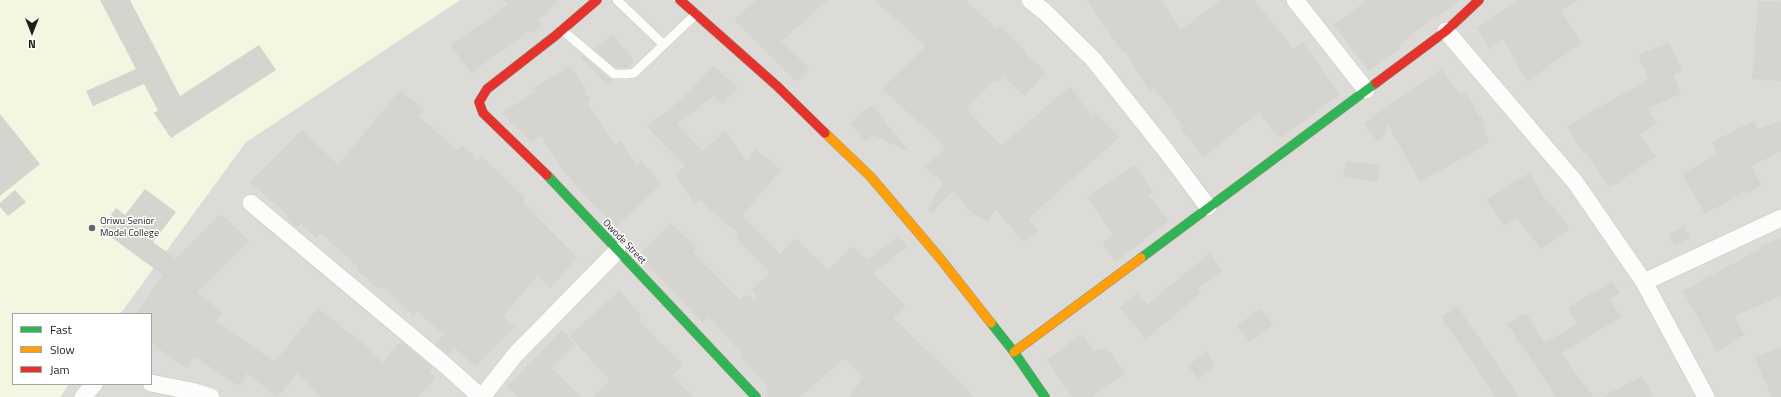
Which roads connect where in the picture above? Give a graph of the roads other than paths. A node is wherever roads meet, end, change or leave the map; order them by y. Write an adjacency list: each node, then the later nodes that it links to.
1 (596, 0): 8 (street)
2 (617, 0): 10 (lane)
3 (680, 0): 7 (street)
4 (1030, 0): 13 (street)
5 (1295, 0): 11 (street)
6 (1479, 0): 9 (street)
7 (696, 14): 10 (lane); 17 (street)
8 (562, 30): 10 (lane); 15 (street, Owode Street)
9 (1446, 31): 11 (street); 16 (street)
10 (664, 45)
11 (1366, 90): 13 (street)
12 (251, 203): 22 (street)
13 (1208, 207): 17 (street)
14 (1781, 218): 16 (street)
15 (617, 251): 22 (street); 23 (street, Owode Street)
16 (1644, 282): 25 (street)
17 (1014, 352): 24 (street)
18 (152, 383): 21 (street)
19 (93, 385): 20 (street)
20 (83, 397)
21 (211, 397)
22 (482, 397)
23 (756, 397)
24 (1045, 397)
25 (1706, 397)

